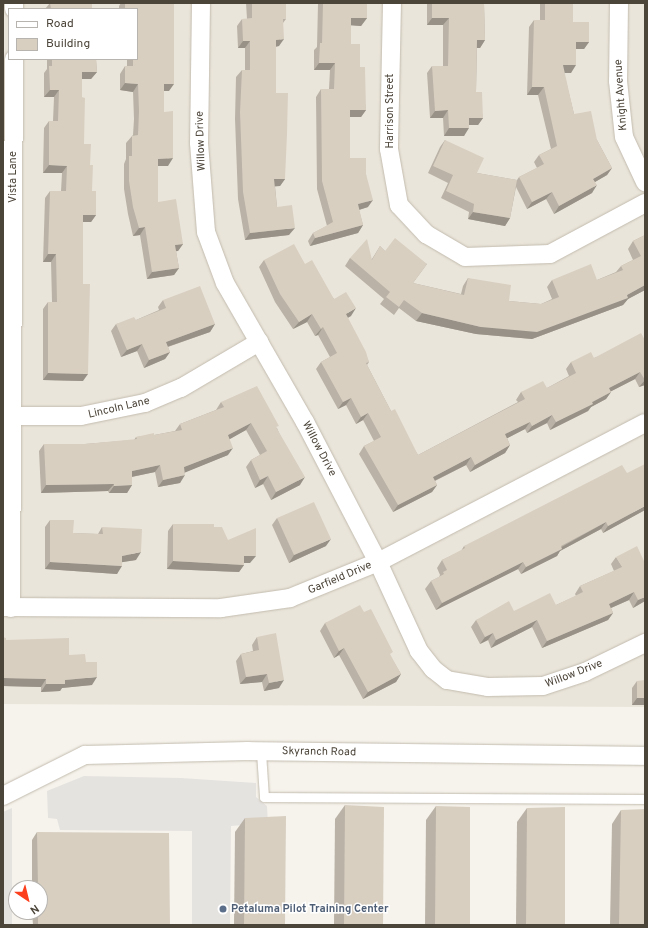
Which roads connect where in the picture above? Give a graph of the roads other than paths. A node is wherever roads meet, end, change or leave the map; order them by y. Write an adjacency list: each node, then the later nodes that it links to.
1 (201, 3): 7 (street, Willow Drive)
2 (392, 3): 6 (street, Harrison Street)
3 (619, 3): 5 (street, Knight Avenue)
4 (14, 60): 8 (street, Vista Lane)
5 (645, 182)
6 (645, 203)
7 (259, 342): 8 (street, Lincoln Lane); 10 (street, Willow Drive)
8 (12, 416): 11 (street, Vista Lane)
9 (645, 423): 10 (street, Garfield Drive)
10 (378, 562): 11 (street, Garfield Drive); 12 (street, Willow Drive)
11 (7, 607)
12 (645, 643)
13 (261, 752): 14 (street, Skyranch Road); 15 (street, Skyranch Road); 16 (lane)
14 (645, 756)
15 (3, 796)
16 (645, 800)

